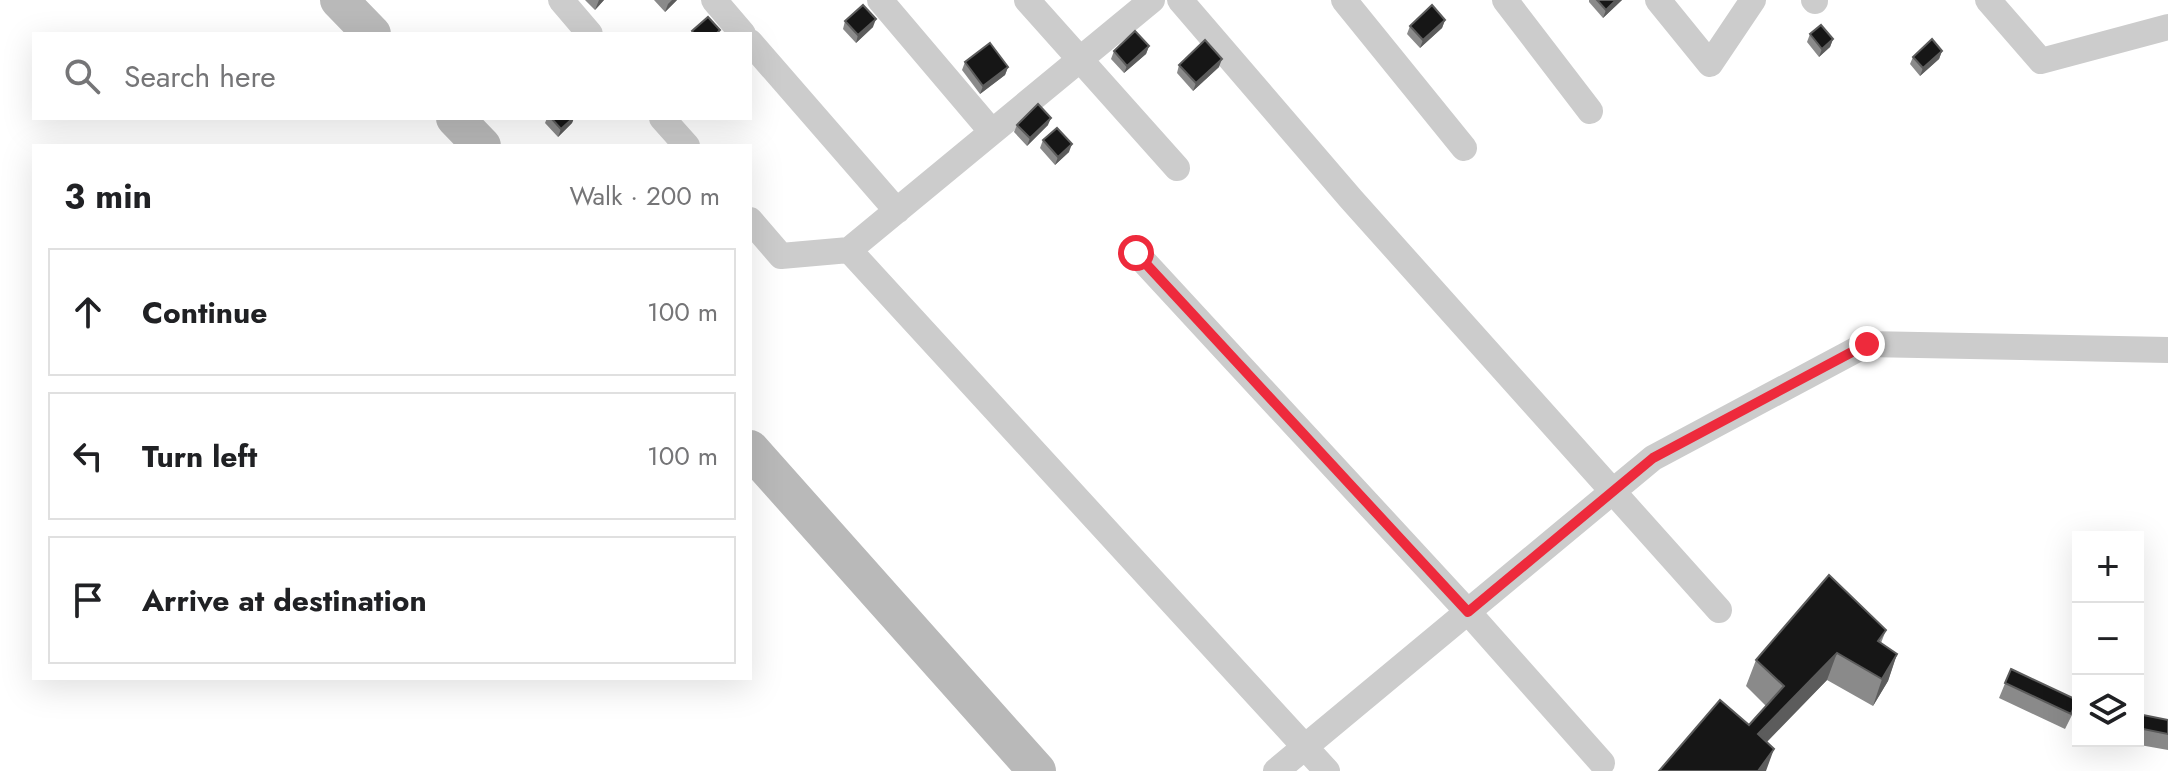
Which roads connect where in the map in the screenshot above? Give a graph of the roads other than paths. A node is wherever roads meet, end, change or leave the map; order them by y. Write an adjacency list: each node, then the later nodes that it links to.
1 (339, 0): 14 (main road)
2 (561, 0): 15 (street)
3 (714, 0): 16 (street)
4 (880, 0): 22 (street)
5 (1027, 0): 18 (street)
6 (1152, 0): 18 (street)
7 (1180, 0): 33 (street)
8 (1344, 0): 25 (street)
9 (1505, 0): 19 (street)
10 (1658, 0): 11 (street)
11 (1753, 0)
12 (1988, 0): 13 (street)
13 (2168, 27)
14 (370, 32)
15 (588, 32)
16 (741, 32)
17 (752, 44): 27 (street)
18 (1078, 60): 22 (street); 26 (street)
19 (1590, 111)
20 (457, 120): 23 (main road)
21 (664, 120): 24 (street)
22 (992, 132): 27 (street)
23 (480, 144)
24 (685, 144)
25 (1464, 148)
26 (1177, 168)
27 (897, 211): 29 (street)
28 (752, 222): 29 (street)
29 (849, 250): 36 (street)
30 (1136, 253): 35 (street)
31 (2168, 350): 33 (street)
32 (752, 451): 38 (main road)
33 (1613, 492): 34 (street); 35 (street)
34 (1719, 610)
35 (1468, 612): 36 (street); 37 (street)
36 (1306, 746): 39 (street); 40 (street)
37 (1602, 763)
38 (1037, 771)
39 (1276, 771)
40 (1327, 771)

